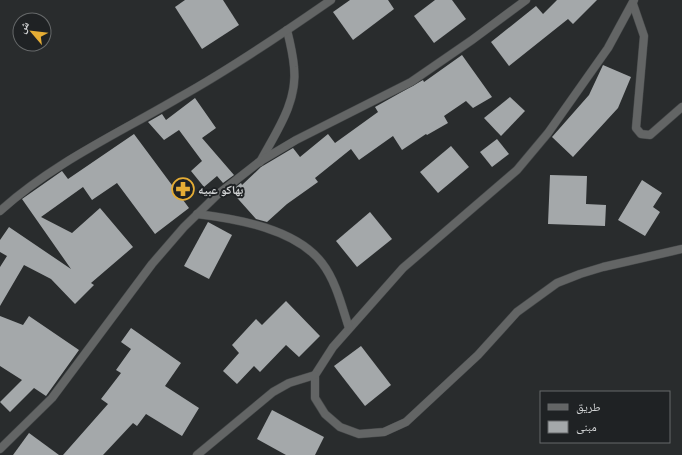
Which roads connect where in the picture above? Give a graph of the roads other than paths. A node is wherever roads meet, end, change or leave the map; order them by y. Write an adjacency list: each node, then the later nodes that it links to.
1 (331, 0): 4 (street)
2 (526, 0): 6 (street)
3 (634, 2): 5 (street); 10 (street)
4 (287, 30): 6 (street); 7 (street)
5 (682, 107)
6 (259, 162): 8 (street)
7 (0, 211)
8 (198, 214): 10 (street); 12 (street)
9 (682, 249): 11 (street)
10 (349, 328): 11 (street)
11 (315, 375): 13 (street)
12 (0, 449)
13 (197, 455)

